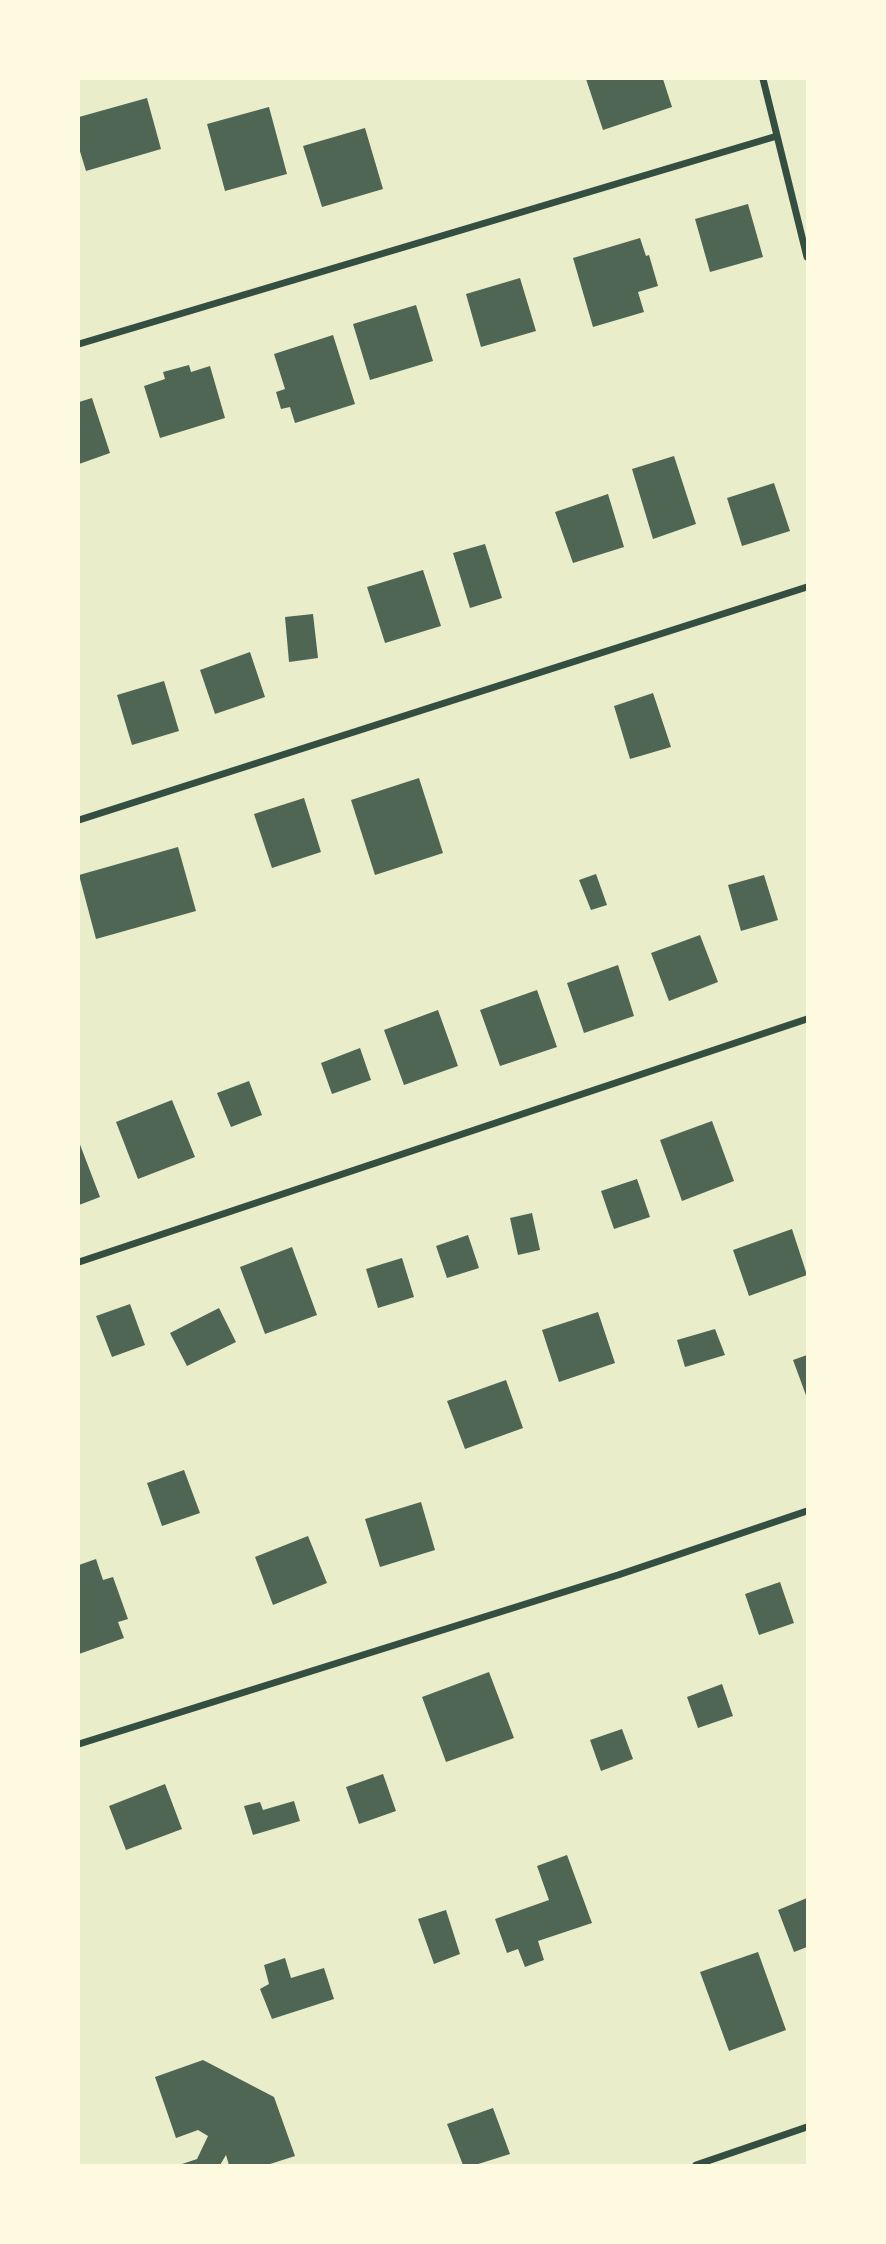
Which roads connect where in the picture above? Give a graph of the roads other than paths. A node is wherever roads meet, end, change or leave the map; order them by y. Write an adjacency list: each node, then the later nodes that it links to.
1 (763, 79): 2 (street)
2 (777, 136): 3 (street); 4 (street)
3 (807, 257)
4 (79, 344)
5 (807, 587): 6 (street)
6 (79, 820)
7 (807, 1019): 8 (street)
8 (79, 1262)
9 (807, 1511): 10 (street)
10 (79, 1744)
11 (807, 2127): 12 (street)
12 (696, 2165)

